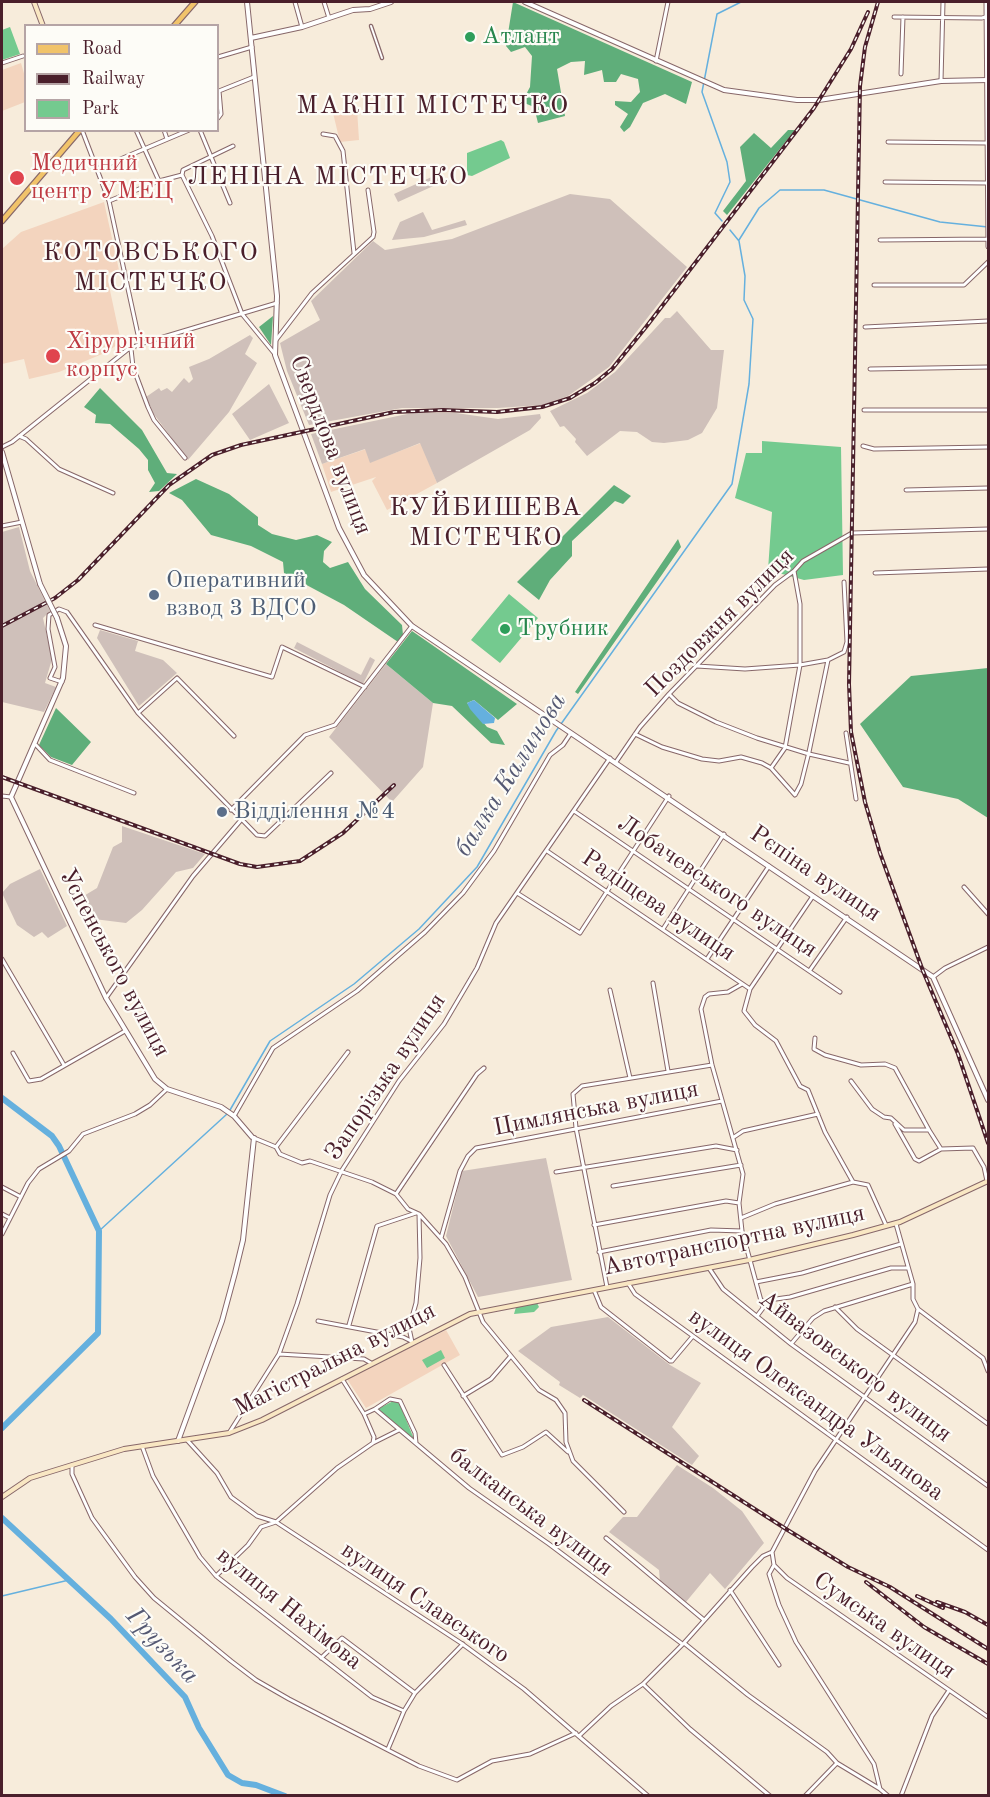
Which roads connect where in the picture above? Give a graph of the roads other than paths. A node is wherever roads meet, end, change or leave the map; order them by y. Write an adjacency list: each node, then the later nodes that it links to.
1 (34, 2): 16 (main road)
2 (195, 2): 17 (main road)
3 (247, 2): 20 (street, Свердлова вулиця)
4 (295, 2): 19 (street)
5 (324, 2): 14 (street)
6 (392, 2): 14 (street)
7 (525, 2): 25 (street)
8 (668, 2): 25 (street)
9 (943, 2): 15 (street)
10 (986, 2): 13 (street)
11 (894, 17): 12 (street)
12 (903, 17): 15 (street); 27 (street)
13 (987, 17): 15 (street); 29 (street)
14 (329, 18): 19 (street)
15 (943, 18): 30 (street)
16 (42, 24)
17 (176, 24)
18 (371, 26): 24 (street)
19 (302, 27): 20 (street)
20 (251, 38): 21 (street, Свердлова вулиця)
21 (252, 47): 23 (street); 28 (street, Свердлова вулиця)
22 (23, 56): 26 (street)
23 (219, 57)
24 (382, 58)
25 (656, 61): 30 (street)
26 (2, 63)
27 (901, 74)
28 (255, 77): 32 (street); 62 (street, Свердлова вулиця)
29 (987, 80): 30 (street); 43 (street)
30 (941, 81)
31 (219, 91): 33 (street)
32 (219, 91)
33 (219, 116)
34 (79, 132): 55 (main road)
35 (82, 132): 47 (street)
36 (137, 132): 45 (street)
37 (165, 132): 41 (street)
38 (184, 132): 41 (street)
39 (201, 132): 46 (street)
40 (323, 134): 59 (street)
41 (167, 139): 45 (street)
42 (888, 142): 43 (street)
43 (988, 143): 51 (street)
44 (232, 146): 46 (street)
45 (145, 149): 47 (street); 49 (street)
46 (211, 157): 48 (street); 54 (street)
47 (97, 169): 53 (street)
48 (182, 175): 49 (street); 63 (street)
49 (159, 181): 53 (street)
50 (885, 182): 51 (street)
51 (988, 183): 56 (street)
52 (368, 190): 59 (street)
53 (108, 201): 67 (street)
54 (230, 203)
55 (2, 221)
56 (988, 239): 57 (street); 58 (street)
57 (880, 240)
58 (988, 247)
59 (354, 253): 66 (street)
60 (988, 262): 61 (street)
61 (874, 285)
62 (277, 303): 63 (street); 66 (street, Свердлова вулиця)
63 (242, 314): 67 (street); 69 (street)
64 (988, 321): 65 (street)
65 (865, 327)
66 (275, 342): 69 (street, Свердлова вулиця)
67 (140, 344): 68 (street)
68 (131, 349): 74 (street); 78 (street)
69 (275, 355): 90 (street, Свердлова вулиця)
70 (988, 367): 71 (street)
71 (870, 369)
72 (864, 410): 73 (street)
73 (988, 410)
74 (19, 436): 77 (street); 81 (street)
75 (863, 446): 76 (street)
76 (988, 447)
77 (2, 452): 82 (street)
78 (185, 458)
79 (988, 488): 80 (street)
80 (906, 490)
81 (114, 493)
82 (22, 522): 83 (street); 94 (street, bridge)
83 (2, 526)
84 (988, 529): 86 (street, Поздовжня вулиця)
85 (988, 569): 87 (street)
86 (794, 571): 92 (street); 93 (street, Поздовжня вулиця)
87 (875, 573)
88 (844, 582): 91 (street)
89 (95, 625): 95 (street)
90 (412, 626): 95 (street); 98 (street, Свердлова вулиця)
91 (828, 660): 92 (street); 105 (street)
92 (800, 665): 93 (street); 104 (street)
93 (697, 666): 96 (street, Поздовжня вулиця)
94 (62, 682): 97 (street); 103 (street)
95 (364, 687): 116 (street)
96 (669, 694): 101 (street, Поздовжня вулиця); 104 (street)
97 (138, 713): 102 (street); 116 (street)
98 (562, 728): 99 (street, Рєпіна вулиця)
99 (571, 733): 106 (street, Рєпіна вулиця); 158 (street)
100 (846, 733): 108 (street)
101 (635, 734): 107 (street, Поздовжня вулиця); 109 (street)
102 (234, 736)
103 (36, 745): 111 (street); 114 (street)
104 (785, 748): 105 (street); 109 (street)
105 (809, 754): 108 (street); 109 (street)
106 (610, 758): 107 (street, Рєпіна вулиця); 117 (street, Запорізька вулиця)
107 (616, 762): 113 (street, Рєпіна вулиця)
108 (849, 763): 115 (street)
109 (771, 768)
110 (331, 773): 118 (street)
111 (134, 793)
112 (2, 796): 114 (street)
113 (669, 796): 119 (street, Рєпіна вулиця); 121 (street)
114 (11, 797): 143 (street, Успенського вулиця)
115 (856, 799)
116 (231, 810): 118 (street)
117 (574, 811): 120 (street, Запорізька вулиця); 121 (street, Лобачевського вулиця)
118 (241, 820): 143 (street)
119 (724, 834): 122 (street, Рєпіна вулиця); 124 (street)
120 (547, 851): 125 (street, Радіщева вулиця); 126 (street, Запорізька вулиця)
121 (633, 851): 124 (street, Лобачевського вулиця); 125 (street)
122 (770, 865): 127 (street, Рєпіна вулиця); 130 (street)
123 (964, 887): 128 (street)
124 (689, 889): 130 (street, Лобачевського вулиця); 131 (street)
125 (606, 891): 126 (street); 131 (street, Радіщева вулиця)
126 (517, 893): 169 (street, Запорізька вулиця)
127 (814, 895): 129 (street, Рєпіна вулиця); 133 (street)
128 (988, 914)
129 (847, 917): 136 (street); 137 (street, Рєпіна вулиця)
130 (733, 919): 133 (street, Лобачевського вулиця); 135 (street)
131 (663, 929): 135 (street, Радіщева вулиця)
132 (988, 947): 137 (street)
133 (778, 949): 136 (street, Лобачевського вулиця); 140 (street)
134 (2, 959): 148 (street)
135 (707, 959): 139 (street, Радіщева вулиця)
136 (810, 970): 142 (street, Лобачевського вулиця)
137 (933, 977): 155 (street)
138 (653, 983): 151 (street)
139 (742, 984): 140 (street, Радіщева вулиця); 149 (street)
140 (750, 989): 157 (street)
141 (610, 990): 152 (street)
142 (840, 992)
143 (106, 998): 144 (street, Успенського вулиця)
144 (124, 1031): 148 (street); 154 (street, Успенського вулиця)
145 (814, 1038): 161 (street)
146 (13, 1053): 148 (street)
147 (348, 1053): 164 (street)
148 (64, 1065)
149 (712, 1065): 151 (street); 156 (street)
150 (484, 1068): 175 (street)
151 (668, 1071): 152 (street)
152 (630, 1078): 160 (street)
153 (851, 1082): 159 (street)
154 (166, 1089): 158 (street, Успенського вулиця); 176 (street)
155 (988, 1100)
156 (722, 1101): 160 (street, Цимлянська вулиця); 162 (street)
157 (819, 1114): 162 (street); 172 (street)
158 (234, 1116): 163 (street, Успенського вулиця)
159 (891, 1118): 161 (street); 165 (street)
160 (576, 1128): 168 (street); 187 (street, Цимлянська вулиця)
161 (929, 1130): 165 (street)
162 (734, 1137): 166 (street)
163 (253, 1138): 164 (street); 221 (street)
164 (276, 1147): 169 (street)
165 (941, 1149): 171 (street)
166 (737, 1150): 167 (street); 168 (street)
167 (741, 1165): 173 (street); 177 (street)
168 (584, 1167): 170 (street); 183 (street)
169 (342, 1170): 175 (street); 208 (street, Запорізька вулиця)
170 (556, 1172)
171 (988, 1181): 182 (main road, Автотранспортна вулиця)
172 (853, 1182): 181 (street); 184 (street)
173 (614, 1186)
174 (2, 1187): 176 (street)
175 (396, 1194): 179 (street)
176 (21, 1197): 180 (street)
177 (739, 1203): 181 (street); 183 (street)
178 (2, 1214): 180 (street)
179 (417, 1214): 187 (street); 204 (street); 206 (street)
180 (10, 1218): 186 (street)
181 (740, 1218): 185 (street)
182 (896, 1224): 184 (main road, Автотранспортна вулиця); 188 (street)
183 (594, 1225): 189 (street)
184 (886, 1226): 190 (main road, Автотранспортна вулиця)
185 (742, 1231): 189 (street); 190 (street)
186 (2, 1233)
187 (441, 1238): 201 (street)
188 (901, 1244): 192 (street); 193 (street)
189 (599, 1252): 196 (street)
190 (749, 1260): 191 (main road, Автотранспортна вулиця); 193 (street)
191 (709, 1268): 194 (main road, Автотранспортна вулиця); 202 (street, Айвазовського вулиця)
192 (909, 1268): 195 (street); 198 (street)
193 (756, 1282): 198 (street)
194 (628, 1283): 196 (main road, Автотранспортна вулиця); 205 (street, вулиця Олександра Ульянова)
195 (914, 1284): 199 (street); 200 (street)
196 (607, 1287): 197 (main road, Автотранспортна вулиця)
197 (594, 1290): 201 (main road, Автотранспортна вулиця); 205 (street)
198 (762, 1301): 202 (street)
199 (835, 1307): 207 (street); 209 (street)
200 (918, 1309): 209 (street); 213 (street)
201 (479, 1312): 206 (main road, Магістральна вулиця); 210 (street)
202 (757, 1316): 207 (street, Айвазовського вулиця)
203 (318, 1321): 204 (street)
204 (349, 1325): 206 (street)
205 (693, 1336): 223 (street, вулиця Олександра Ульянова)
206 (412, 1342): 211 (main road, Магістральна вулиця)
207 (791, 1344): 216 (street, Айвазовського вулиця)
208 (279, 1354): 211 (street); 222 (street, Запорізька вулиця)
209 (894, 1355): 216 (street); 219 (street)
210 (510, 1357): 215 (street); 229 (street)
211 (371, 1363): 214 (main road, Магістральна вулиця)
212 (444, 1365): 215 (street)
213 (988, 1371)
214 (342, 1379): 218 (street); 222 (main road, Магістральна вулиця)
215 (463, 1396): 229 (street)
216 (865, 1396): 223 (street); 231 (street, Айвазовського вулиця)
217 (375, 1409): 218 (street); 220 (street, балканська вулиця); 227 (street)
218 (364, 1414): 226 (street)
219 (988, 1424)
220 (399, 1430): 226 (street); 227 (street, балканська вулиця)
221 (181, 1431): 224 (street); 225 (street)
222 (229, 1433): 224 (main road, Магістральна вулиця)
223 (835, 1439): 236 (street, вулиця Олександра Ульянова); 237 (street)
224 (187, 1440): 225 (main road, Магістральна вулиця); 234 (street, вулиця Славського)
225 (178, 1441): 228 (main road, Магістральна вулиця)
226 (373, 1443): 234 (street)
227 (416, 1443): 242 (street, балканська вулиця)
228 (142, 1446): 230 (main road, Магістральна вулиця); 239 (street, вулиця Нахімова)
229 (569, 1453): 233 (street)
230 (72, 1465): 232 (main road, Магістральна вулиця); 252 (street)
231 (988, 1486)
232 (2, 1497)
233 (624, 1512)
234 (276, 1522): 239 (street); 243 (street, вулиця Славського)
235 (606, 1538): 241 (street)
236 (988, 1550)
237 (772, 1552): 238 (street); 240 (street)
238 (774, 1565): 247 (street, Сумська вулиця); 254 (street)
239 (216, 1576): 244 (street, вулиця Нахімова)
240 (730, 1590): 241 (street); 245 (street)
241 (704, 1620): 242 (street)
242 (683, 1643): 246 (street); 253 (street, балканська вулиця)
243 (463, 1644): 248 (street); 251 (street, вулиця Славського)
244 (321, 1658): 248 (street); 249 (street, вулиця Нахімова)
245 (779, 1665)
246 (643, 1684): 251 (street); 256 (street)
247 (948, 1692): 250 (street, Сумська вулиця); 259 (street)
248 (415, 1693): 249 (street)
249 (404, 1711): 252 (street)
250 (988, 1717)
251 (577, 1734): 252 (street); 255 (street, вулиця Славського)
252 (388, 1749)
253 (837, 1763): 254 (street, балканська вулиця); 257 (street)
254 (880, 1789): 258 (street, балканська вулиця)
255 (648, 1796)
256 (770, 1796)
257 (805, 1796)
258 (888, 1796)
259 (901, 1796)

